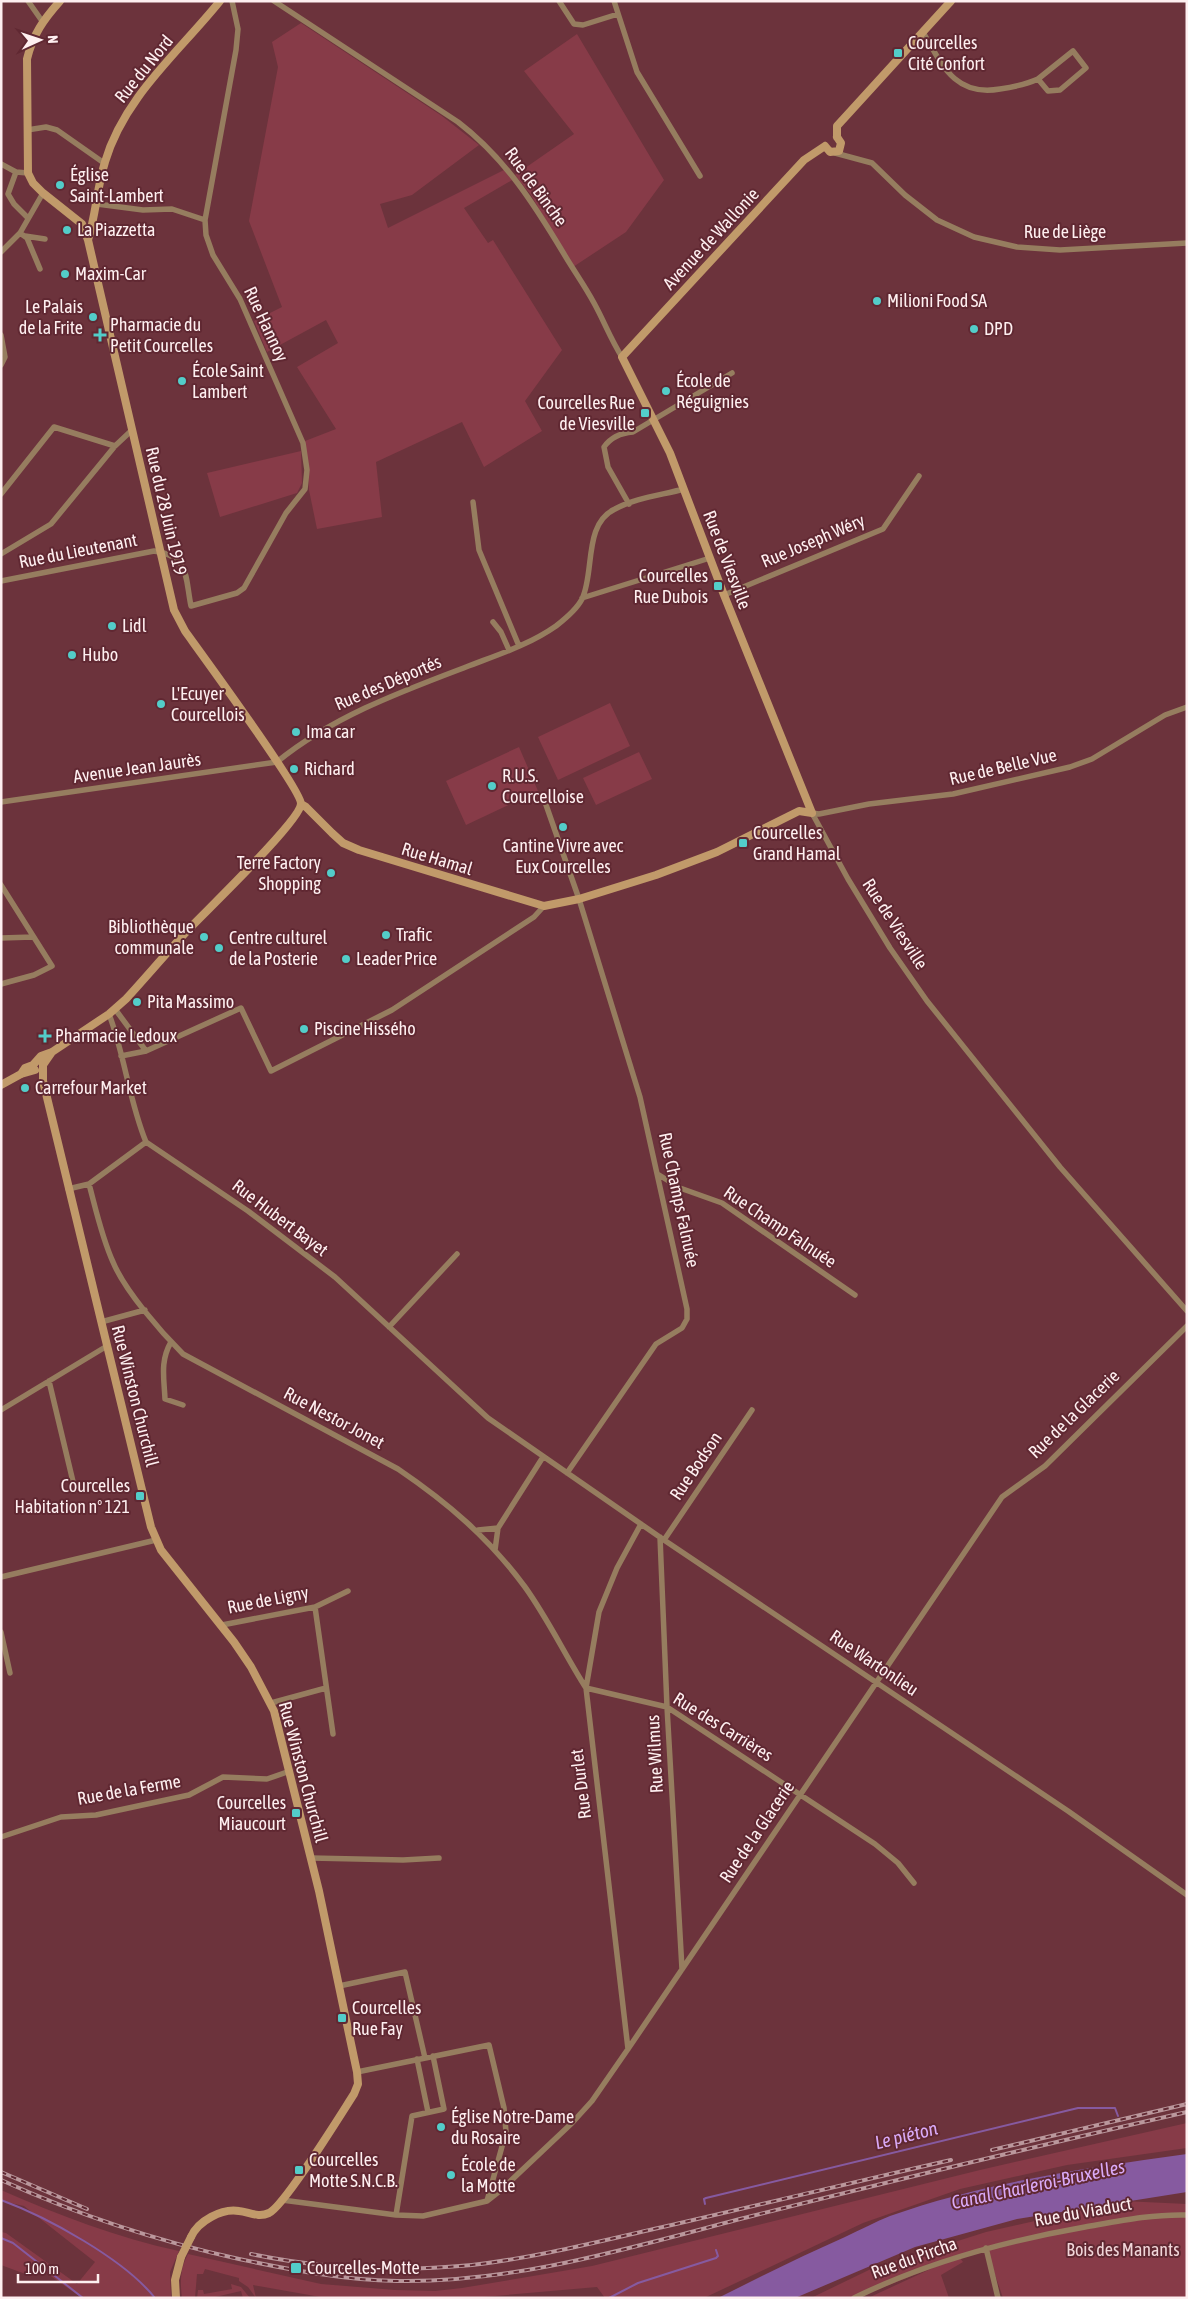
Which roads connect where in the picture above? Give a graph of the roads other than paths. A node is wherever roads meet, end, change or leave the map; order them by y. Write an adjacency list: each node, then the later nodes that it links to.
1 (28, 1): 10 (street)
2 (60, 1): 10 (main road)
3 (220, 1): 19 (main road, Rue du Nord)
4 (232, 1): 27 (street, Rue Hannoy)
5 (274, 1): 35 (street, Rue de Binche)
6 (560, 1): 9 (street)
7 (614, 1): 9 (street)
8 (951, 1): 11 (main road)
9 (618, 14): 23 (street)
10 (42, 22): 13 (main road)
11 (923, 32): 12 (street); 14 (main road)
12 (1038, 79): 12 (street)
13 (27, 130): 19 (street); 22 (main road)
14 (837, 138): 15 (main road); 16 (main road)
15 (825, 146): 17 (main road); 35 (main road, Avenue de Wallonie)
16 (841, 146): 17 (main road); 18 (street, Rue de Liège)
17 (835, 153): 18 (street, Rue de Liège)
18 (850, 156): 31 (street, Rue de Liège)
19 (104, 163): 25 (main road, Rue du Nord)
20 (1, 164): 21 (street)
21 (16, 172): 22 (street); 26 (street)
22 (28, 173): 24 (main road)
23 (700, 176)
24 (43, 193): 26 (street); 30 (main road)
25 (97, 204): 27 (street); 30 (main road, Rue du Nord)
26 (28, 218): 28 (street)
27 (206, 220): 46 (street, Rue Hannoy)
28 (22, 235): 29 (street); 32 (street); 33 (street)
29 (45, 239)
30 (88, 240): 39 (main road, Rue du 28 Juin 1919)
31 (1187, 243)
32 (1, 252)
33 (40, 269)
34 (1, 335): 36 (street)
35 (622, 357): 38 (main road, Rue de Binche)
36 (1, 365)
37 (732, 373): 38 (street)
38 (653, 419): 42 (main road, Rue de Binche); 45 (street)
39 (132, 430): 40 (street); 46 (main road, Rue du 28 Juin 1919)
40 (115, 446): 43 (street); 47 (street)
41 (919, 476): 50 (street, Rue Joseph Wéry)
42 (684, 489): 45 (street, Rue des Déportés); 48 (main road, Rue de Viesville)
43 (1, 494)
44 (473, 502): 53 (street)
45 (629, 504): 51 (street, Rue des Déportés)
46 (160, 552): 49 (street, Rue du Lieutenant); 56 (main road, Rue du 28 Juin 1919)
47 (1, 554)
48 (710, 558): 50 (main road, Rue de Viesville); 51 (street)
49 (1, 581)
50 (724, 594): 60 (main road, Rue de Viesville)
51 (582, 598): 53 (street, Rue des Déportés)
52 (494, 622): 54 (street)
53 (519, 646): 54 (street, Rue des Déportés)
54 (508, 650): 56 (street, Rue des Déportés)
55 (1187, 708): 60 (street, Rue de Belle Vue)
56 (277, 762): 57 (street, Avenue Jean Jaurès); 59 (main road, Rue du 28 Juin 1919)
57 (1, 802)
58 (545, 802): 62 (street)
59 (301, 804): 63 (main road, Rue Hamal); 67 (main road)
60 (812, 813): 62 (main road, Rue Hamal); 79 (street, Rue de Viesville)
61 (1, 885): 64 (street)
62 (579, 899): 63 (main road, Rue Hamal); 73 (street, Rue Champs Falnuée)
63 (544, 906): 68 (street)
64 (33, 936): 65 (street); 66 (street)
65 (1, 938)
66 (1, 984)
67 (112, 1012): 68 (street); 69 (street); 70 (main road)
68 (146, 1051): 69 (street)
69 (121, 1056): 72 (street)
70 (38, 1067): 71 (main road); 75 (main road, Rue Winston Churchill)
71 (1, 1085)
72 (146, 1142): 74 (street); 82 (street, Rue Hubert Bayet)
73 (659, 1175): 77 (street, Rue Champ Falnuée); 90 (street, Rue Champs Falnuée)
74 (90, 1184): 75 (street); 78 (street, Rue Nestor Jonet)
75 (68, 1189): 80 (main road, Rue Winston Churchill)
76 (457, 1254): 82 (street)
77 (855, 1295)
78 (146, 1310): 80 (street); 83 (street, Rue Nestor Jonet)
79 (1187, 1311)
80 (101, 1322): 84 (main road, Rue Winston Churchill)
81 (1187, 1326): 104 (street, Rue de la Glacerie)
82 (389, 1327): 89 (street, Rue Hubert Bayet)
83 (171, 1342): 86 (street); 94 (street, Rue Nestor Jonet)
84 (107, 1346): 85 (street); 96 (main road, Rue Winston Churchill)
85 (50, 1381): 87 (street); 91 (street)
86 (183, 1405)
87 (1, 1410)
88 (752, 1410): 95 (street, Rue Bodson)
89 (544, 1457): 90 (street, Rue Wartonlieu); 93 (street)
90 (566, 1473): 92 (street, Rue Wartonlieu)
91 (75, 1490)
92 (641, 1524): 95 (street, Rue Wartonlieu); 106 (street, Rue Durlet)
93 (498, 1528): 94 (street); 97 (street)
94 (478, 1530): 97 (street, Rue Nestor Jonet)
95 (662, 1539): 104 (street, Rue Wartonlieu); 108 (street, Rue Wilmus)
96 (156, 1540): 98 (street); 101 (main road, Rue Winston Churchill)
97 (495, 1550): 106 (street)
98 (1, 1577)
99 (348, 1591): 100 (street, Rue de Ligny)
100 (315, 1607): 101 (street, Rue de Ligny); 105 (street)
101 (222, 1625): 107 (main road, Rue Winston Churchill)
102 (1, 1632): 103 (street)
103 (10, 1673)
104 (876, 1684): 111 (street, Rue de la Glacerie); 116 (street, Rue Wartonlieu)
105 (326, 1688): 107 (street); 109 (street)
106 (586, 1688): 108 (street, Rue des Carrières); 119 (street, Rue Durlet)
107 (271, 1703): 110 (main road, Rue Winston Churchill)
108 (667, 1707): 111 (street, Rue des Carrières); 117 (street, Rue Wilmus)
109 (333, 1734)
110 (290, 1771): 112 (street, Rue de la Ferme); 113 (main road, Rue Winston Churchill)
111 (800, 1794): 115 (street, Rue des Carrières); 117 (street, Rue de la Glacerie)
112 (1, 1837)
113 (310, 1858): 114 (street); 118 (main road, Rue Winston Churchill)
114 (439, 1858)
115 (914, 1883)
116 (1187, 1895)
117 (682, 1970): 119 (street, Rue de la Glacerie)
118 (339, 1986): 121 (street); 123 (main road, Rue Winston Churchill)
119 (628, 2049): 126 (street, Rue de la Glacerie)
120 (433, 2056): 121 (street); 124 (street); 126 (street)
121 (425, 2058): 122 (street)
122 (417, 2059): 123 (street); 124 (street)
123 (358, 2072): 125 (main road, Rue Winston Churchill)
124 (428, 2112): 127 (street)
125 (282, 2200): 127 (street, Rue de la Glacerie); 130 (main road, Rue Winston Churchill, bridge)
126 (487, 2200): 127 (street, Rue de la Glacerie)
127 (396, 2215)
128 (1187, 2215): 129 (street, Rue du Viaduct)
129 (986, 2248): 131 (street, Rue du Pircha); 132 (street)
130 (176, 2298)
131 (854, 2298)
132 (998, 2298)

